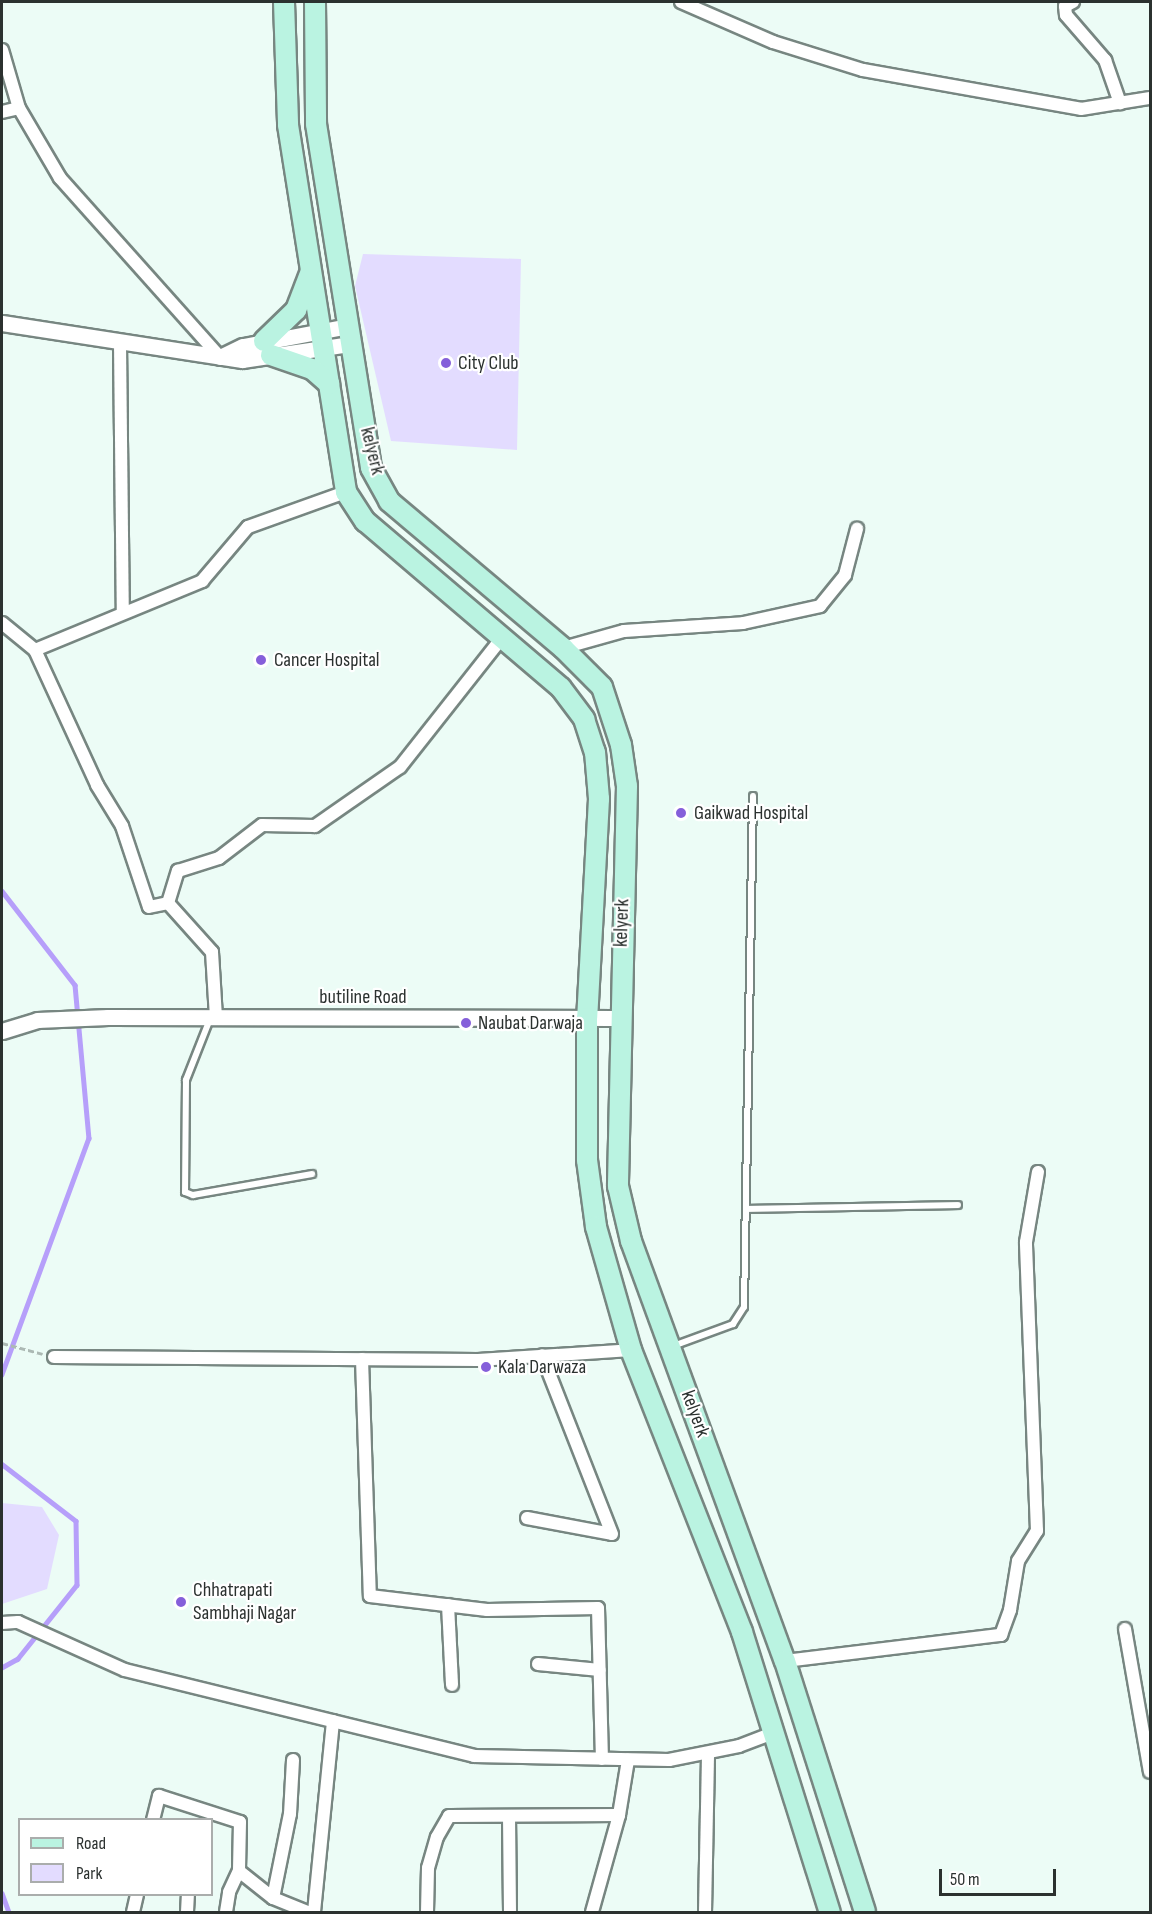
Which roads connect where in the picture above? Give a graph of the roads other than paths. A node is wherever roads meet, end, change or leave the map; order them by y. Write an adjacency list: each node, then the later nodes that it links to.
1 (284, 2): 7 (main road)
2 (315, 2): 6 (main road, kelyerk)
3 (681, 2): 9 (street)
4 (1073, 2): 9 (street)
5 (2, 50): 10 (street)
6 (316, 95): 7 (main road); 14 (main road, kelyerk)
7 (287, 96): 12 (main road)
8 (1150, 98): 9 (street)
9 (1120, 103)
10 (19, 108): 11 (street); 18 (street)
11 (2, 112)
12 (311, 268): 15 (main road); 17 (main road)
13 (2, 323): 16 (street)
14 (350, 335): 15 (street); 25 (main road, kelyerk)
15 (322, 337): 17 (street); 19 (main road)
16 (120, 343): 18 (street); 22 (street)
17 (267, 348): 18 (street); 19 (main road)
18 (220, 357)
19 (329, 384): 20 (main road)
20 (346, 492): 22 (street); 24 (main road)
21 (856, 529): 25 (street)
22 (123, 612): 26 (street)
23 (2, 623): 26 (street)
24 (502, 638): 28 (street); 30 (main road)
25 (563, 648): 31 (main road, kelyerk)
26 (35, 650): 28 (street)
27 (753, 796): 36 (lane)
28 (168, 903): 29 (street)
29 (213, 1018): 30 (street, butiline Road); 32 (street, butiline Road); 34 (lane)
30 (587, 1018): 31 (street, butiline Road); 38 (main road)
31 (619, 1018): 37 (main road, kelyerk)
32 (2, 1031)
33 (1038, 1172): 46 (street)
34 (312, 1174)
35 (958, 1205): 36 (lane)
36 (747, 1209): 37 (lane)
37 (670, 1347): 46 (main road, kelyerk)
38 (631, 1350): 39 (street); 51 (main road)
39 (542, 1356): 41 (street); 42 (street)
40 (54, 1357): 41 (street)
41 (362, 1359): 43 (street)
42 (527, 1518)
43 (448, 1605): 48 (street); 49 (street)
44 (2, 1623): 50 (street)
45 (1125, 1629): 56 (street)
46 (785, 1661): 57 (main road, kelyerk)
47 (538, 1664): 48 (street)
48 (600, 1670): 53 (street)
49 (452, 1685)
50 (333, 1721): 53 (street); 71 (street)
51 (775, 1732): 52 (street); 62 (main road)
52 (708, 1753): 55 (street); 75 (street)
53 (602, 1759): 55 (street)
54 (293, 1760): 66 (street)
55 (628, 1760): 59 (street)
56 (1150, 1772)
57 (836, 1814): 62 (main road); 77 (main road, kelyerk)
58 (207, 1815): 61 (street); 63 (street)
59 (620, 1815): 60 (street); 74 (street)
60 (509, 1816): 72 (street); 73 (street)
61 (154, 1818)
62 (805, 1823): 76 (main road)
63 (240, 1871): 66 (street); 69 (street)
64 (137, 1896): 67 (street)
65 (188, 1896): 68 (street)
66 (273, 1898): 70 (street)
67 (134, 1912)
68 (187, 1912)
69 (226, 1912)
70 (308, 1912)
71 (314, 1912)
72 (427, 1912)
73 (510, 1912)
74 (592, 1912)
75 (705, 1912)
76 (830, 1912)
77 (865, 1912)

